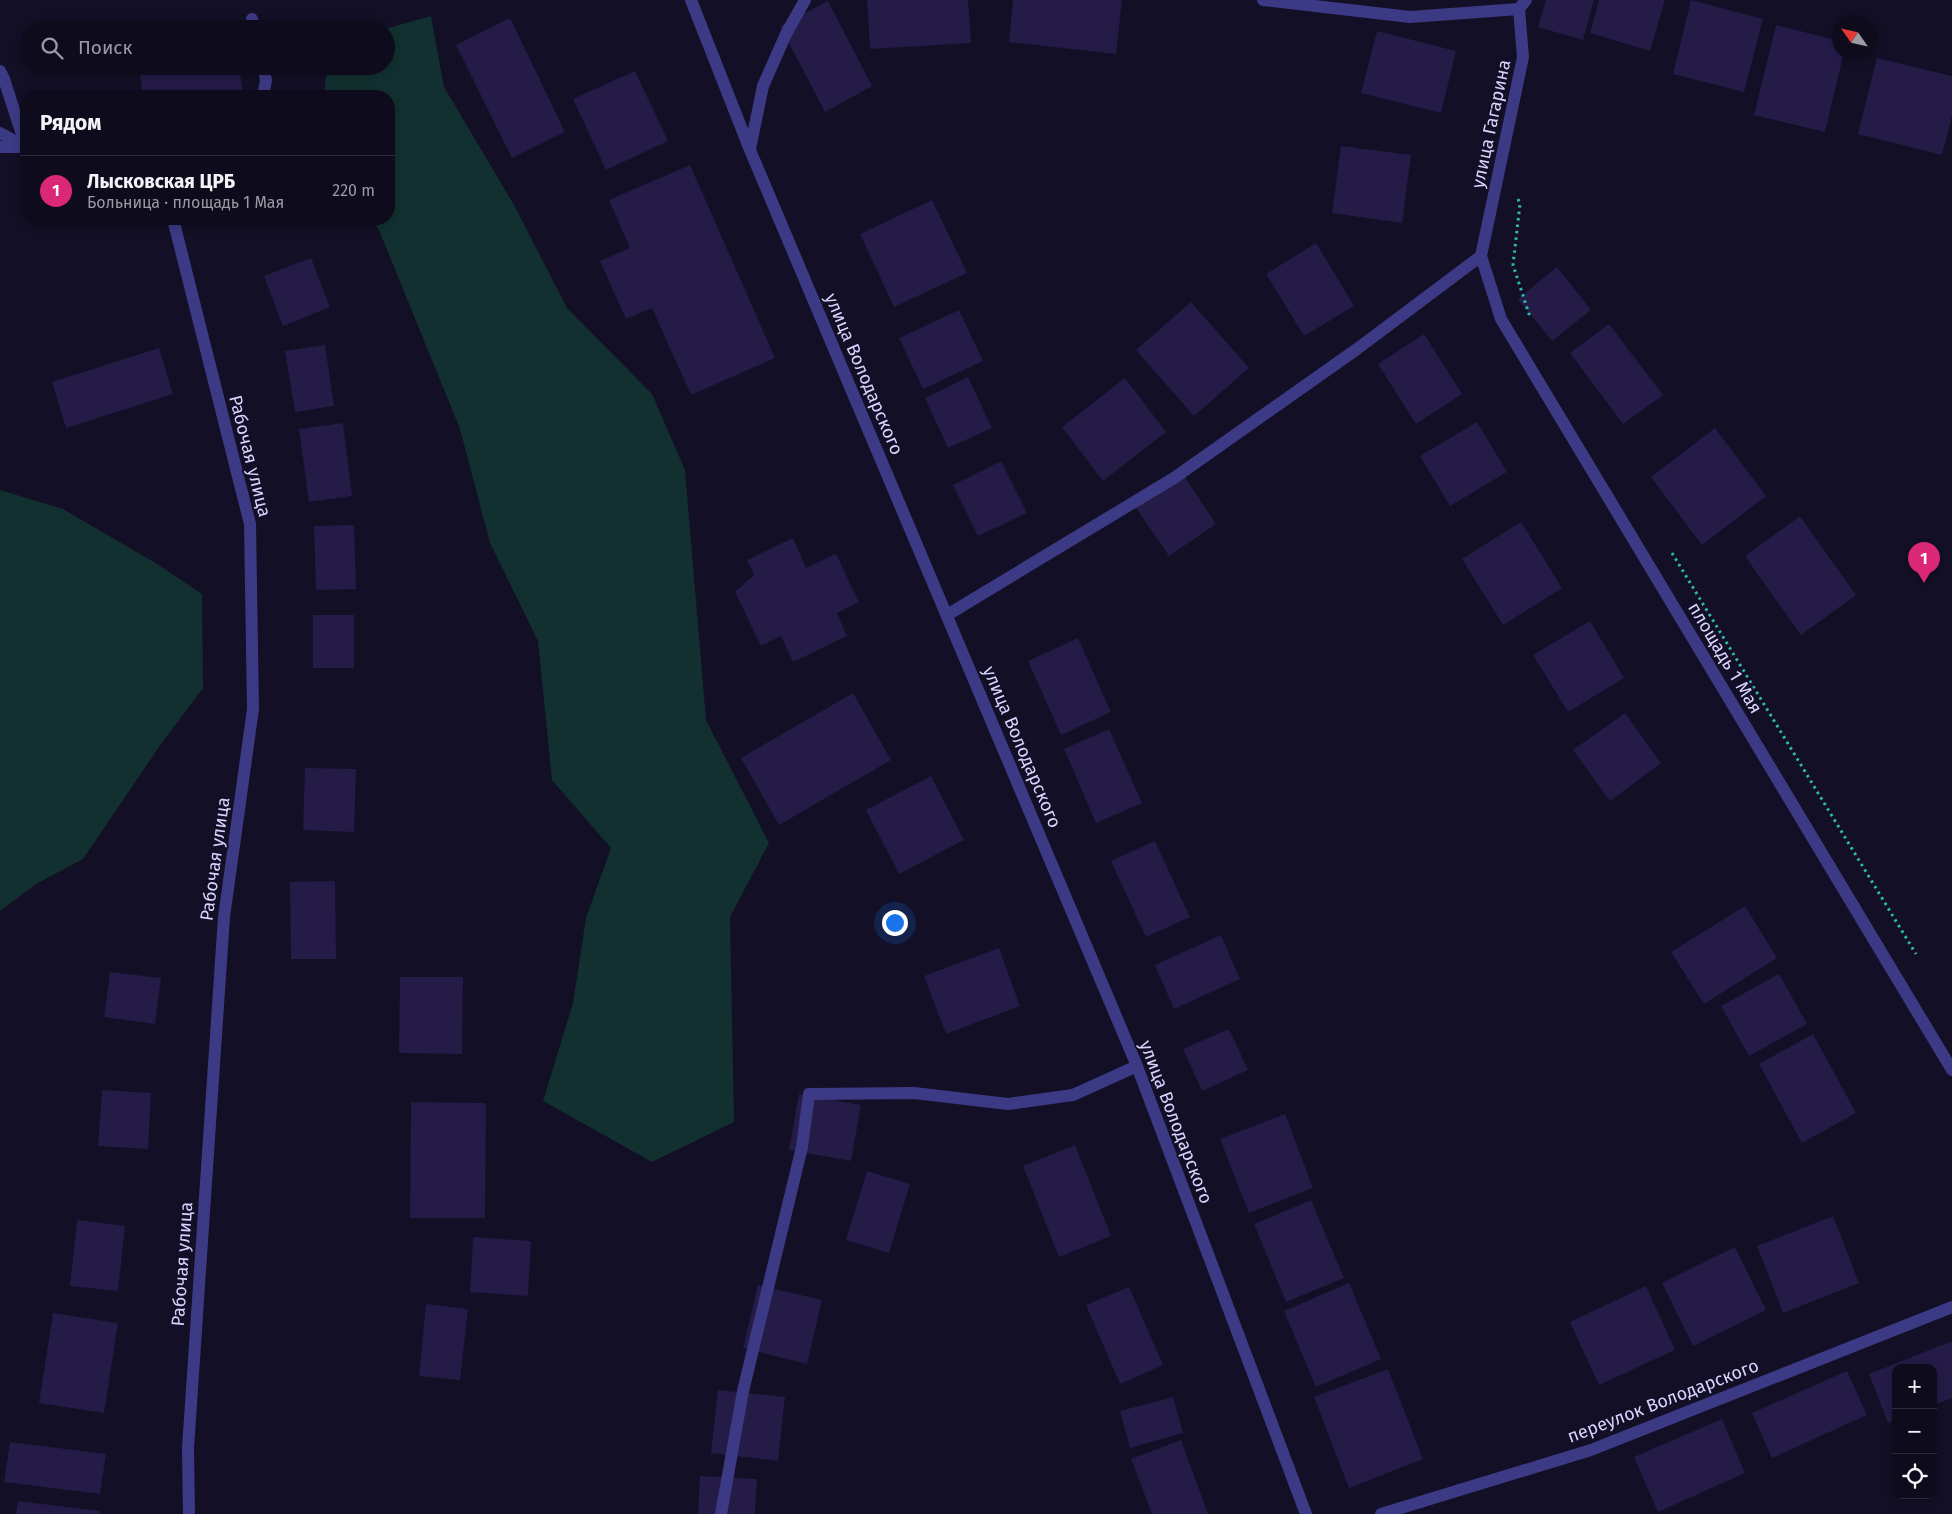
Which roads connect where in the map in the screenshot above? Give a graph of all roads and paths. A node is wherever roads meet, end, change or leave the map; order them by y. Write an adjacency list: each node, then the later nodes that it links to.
1 (691, 0): 13 (street, улица Володарского)
2 (805, 0): 13 (street)
3 (1263, 0): 4 (street)
4 (1522, 4): 16 (street, улица Гагарина)
5 (0, 71): 8 (street)
6 (265, 75): 7 (street)
7 (264, 90)
8 (20, 128)
9 (0, 133): 10 (street)
10 (20, 144)
11 (0, 147): 12 (street)
12 (20, 147)
13 (750, 150): 19 (street, улица Володарского)
14 (1517, 196): 17 (path)
15 (175, 225): 24 (street, Рабочая улица)
16 (1481, 256): 19 (street); 22 (street, площадь 1 Мая)
17 (1531, 320)
18 (1670, 548): 20 (path)
19 (947, 615): 21 (street, улица Володарского)
20 (1916, 954)
21 (1137, 1066): 25 (street); 26 (street, улица Володарского)
22 (1952, 1070)
23 (1952, 1307): 27 (street, переулок Володарского)
24 (189, 1514)
25 (721, 1514)
26 (1306, 1514)
27 (1381, 1514)

